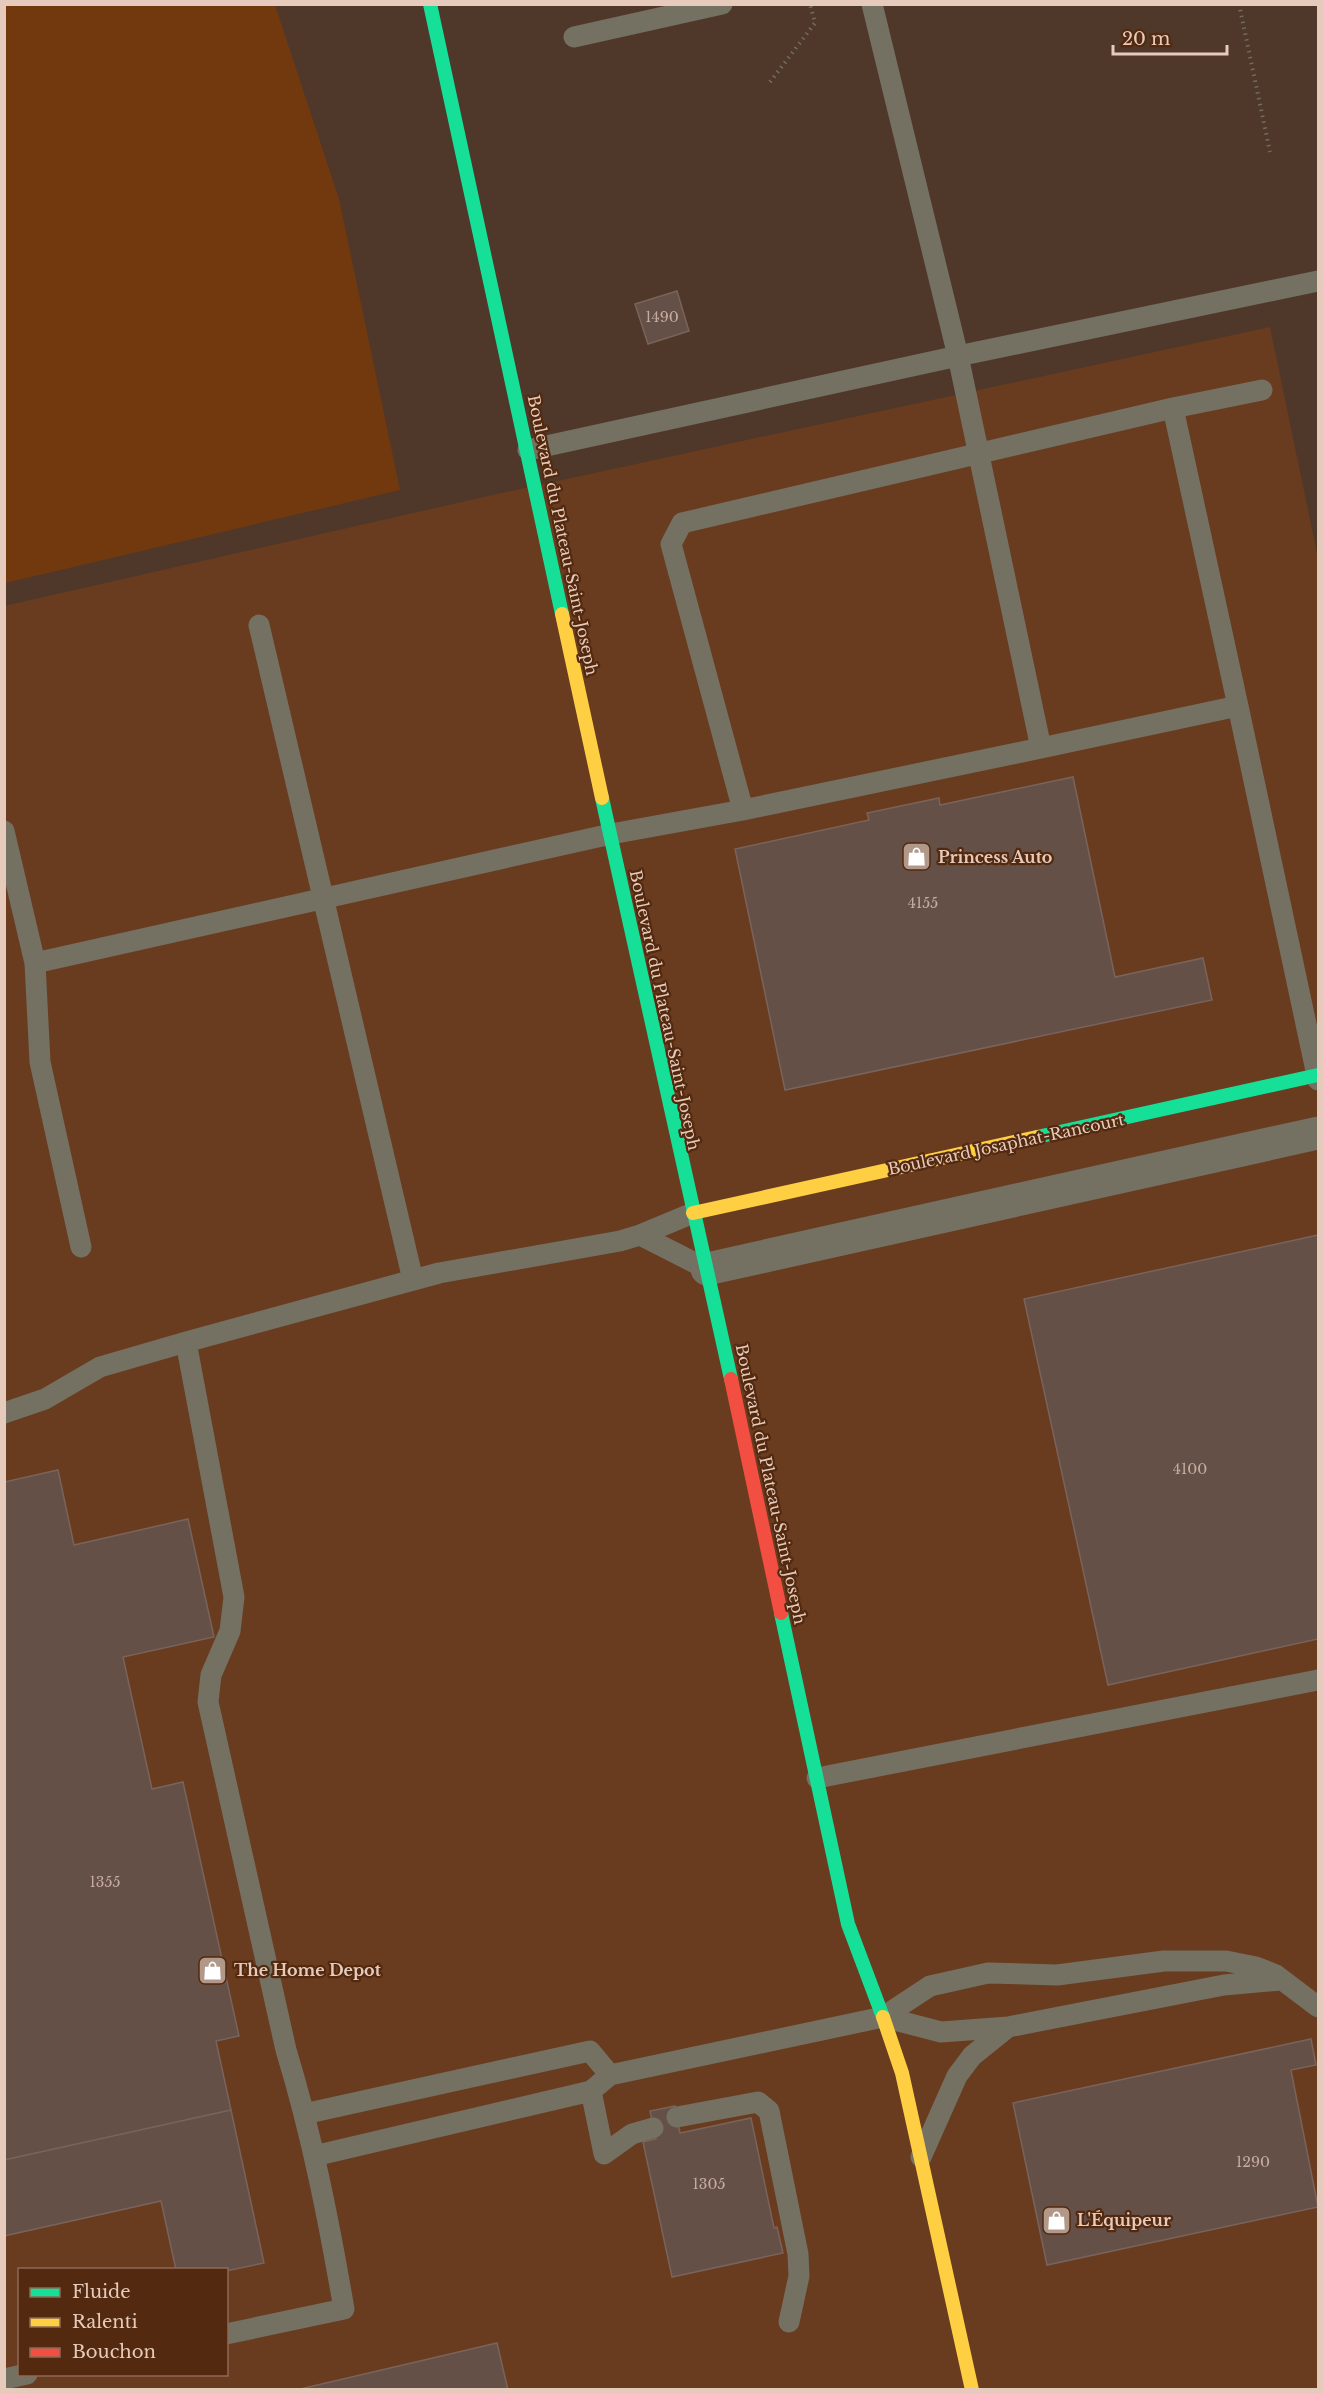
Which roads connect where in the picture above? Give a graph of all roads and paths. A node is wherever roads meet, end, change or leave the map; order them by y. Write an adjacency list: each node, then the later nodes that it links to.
1 (430, 4): 13 (main road, Boulevard du Plateau-Saint-Joseph)
2 (722, 4): 6 (lane)
3 (810, 4): 7 (path)
4 (872, 4): 10 (lane)
5 (1239, 4): 8 (path)
6 (574, 37)
7 (770, 82)
8 (1270, 152)
9 (1318, 281): 10 (lane)
10 (958, 356): 13 (lane); 14 (lane)
11 (1262, 390): 12 (lane)
12 (1173, 408): 14 (lane); 16 (lane)
13 (528, 450): 20 (main road, Boulevard du Plateau-Saint-Joseph)
14 (979, 454): 17 (lane); 18 (lane)
15 (259, 625): 21 (lane)
16 (1238, 706): 17 (lane); 23 (lane)
17 (1041, 748): 18 (lane)
18 (743, 810): 20 (lane)
19 (4, 831): 22 (lane)
20 (611, 834): 21 (lane); 25 (main road, Boulevard du Plateau-Saint-Joseph)
21 (323, 898): 22 (lane); 29 (lane)
22 (35, 963): 27 (lane)
23 (1318, 1077): 25 (main road, Boulevard Josaphat-Rancourt)
24 (1318, 1133): 28 (street)
25 (693, 1213): 26 (lane); 28 (main road, Boulevard du Plateau-Saint-Joseph)
26 (640, 1235): 28 (lane); 29 (lane)
27 (81, 1247)
28 (707, 1269): 33 (main road, Boulevard du Plateau-Saint-Joseph)
29 (413, 1280): 30 (lane)
30 (186, 1342): 31 (lane); 40 (lane)
31 (4, 1413)
32 (1318, 1680): 33 (lane)
33 (817, 1778): 36 (main road, Boulevard du Plateau-Saint-Joseph)
34 (1285, 1980): 35 (lane); 36 (lane); 37 (lane)
35 (1318, 2007)
36 (883, 2017): 37 (lane); 38 (lane); 44 (main road, Boulevard du Plateau-Saint-Joseph)
37 (1008, 2027): 44 (lane)
38 (610, 2075): 39 (lane); 40 (lane)
39 (591, 2091): 42 (lane); 43 (lane)
40 (304, 2114): 43 (lane)
41 (677, 2117): 45 (lane)
42 (653, 2128)
43 (314, 2156): 46 (lane)
44 (921, 2157): 47 (main road, Boulevard du Plateau-Saint-Joseph)
45 (789, 2322)
46 (228, 2334)
47 (972, 2390)

